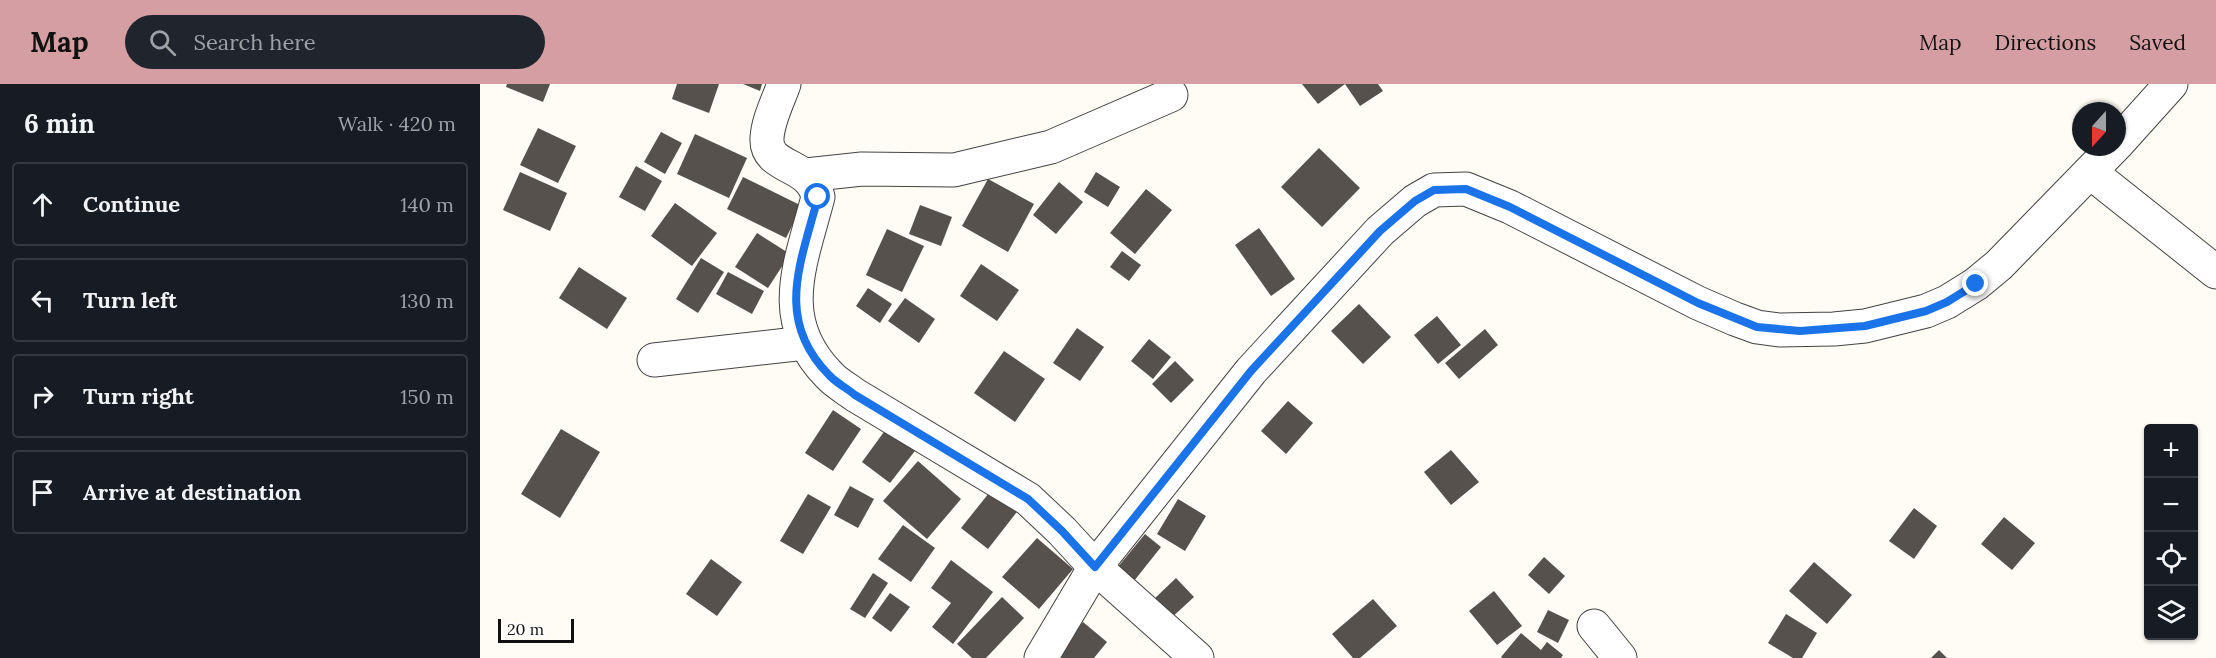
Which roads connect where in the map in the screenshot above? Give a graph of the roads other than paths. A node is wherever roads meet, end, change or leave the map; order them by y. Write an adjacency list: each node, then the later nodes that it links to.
1 (784, 84): 7 (street)
2 (2171, 84): 4 (street)
3 (1171, 95): 7 (street)
4 (2126, 135)
5 (2106, 156): 6 (street)
6 (2090, 171): 8 (street); 11 (street)
7 (806, 175): 9 (street)
8 (2216, 272)
9 (806, 343): 10 (street); 11 (street)
10 (654, 360)
11 (1095, 567): 13 (street); 14 (street)
12 (1594, 626): 15 (street)
13 (1041, 658)
14 (1197, 658)
15 (1620, 658)

